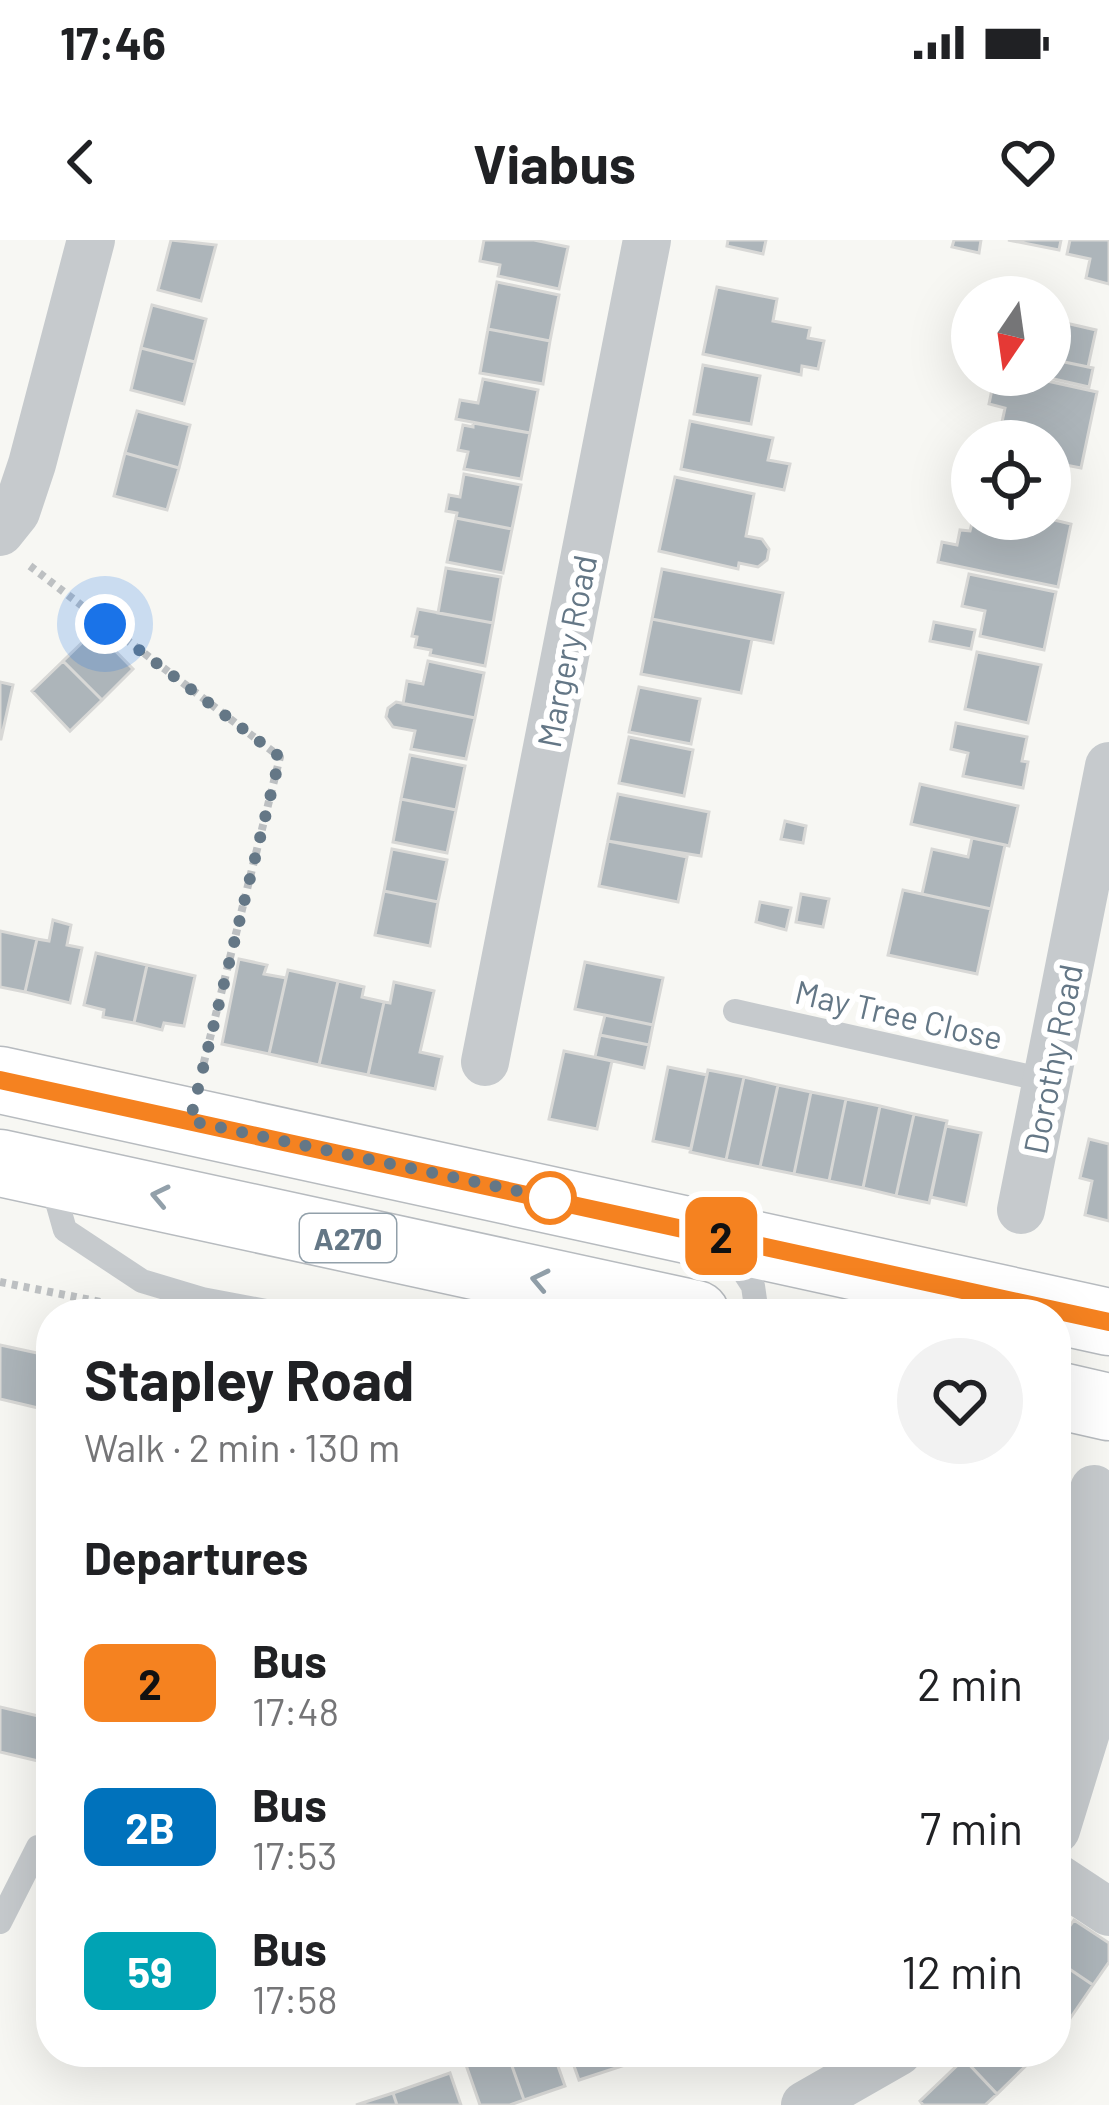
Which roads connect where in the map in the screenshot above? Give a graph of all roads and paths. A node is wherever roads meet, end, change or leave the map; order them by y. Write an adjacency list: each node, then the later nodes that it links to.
1 (91, 240): 3 (street)
2 (647, 240): 6 (street, Margery Road)
3 (9, 545): 9 (path)
4 (1109, 766): 8 (street, Dorothy Road)
5 (735, 1011): 8 (lane, May Tree Close)
6 (485, 1061)
7 (0, 1080): 9 (main road, A270)
8 (1049, 1081): 11 (street, Dorothy Road)
9 (190, 1121): 12 (main road, A270)
10 (24, 1168): 15 (lane); 16 (main road, A270, one-way to 10)
11 (1021, 1210)
12 (722, 1237): 17 (lane); 18 (main road, A270)
13 (0, 1282): 14 (path)
14 (85, 1299)
15 (202, 1299)
16 (627, 1299)
17 (755, 1299)
18 (1004, 1299)
19 (1071, 1314): 20 (main road, A270)
20 (1109, 1322)
21 (1071, 1398): 22 (main road)
22 (1109, 1407)
23 (1094, 1489): 24 (street)
24 (1102, 1590): 25 (street)
25 (1071, 1783)
26 (36, 1851): 29 (lane)
27 (1071, 1887): 28 (street)
28 (1109, 1912)
29 (0, 1922)
30 (872, 2067): 31 (street)
31 (805, 2105)

